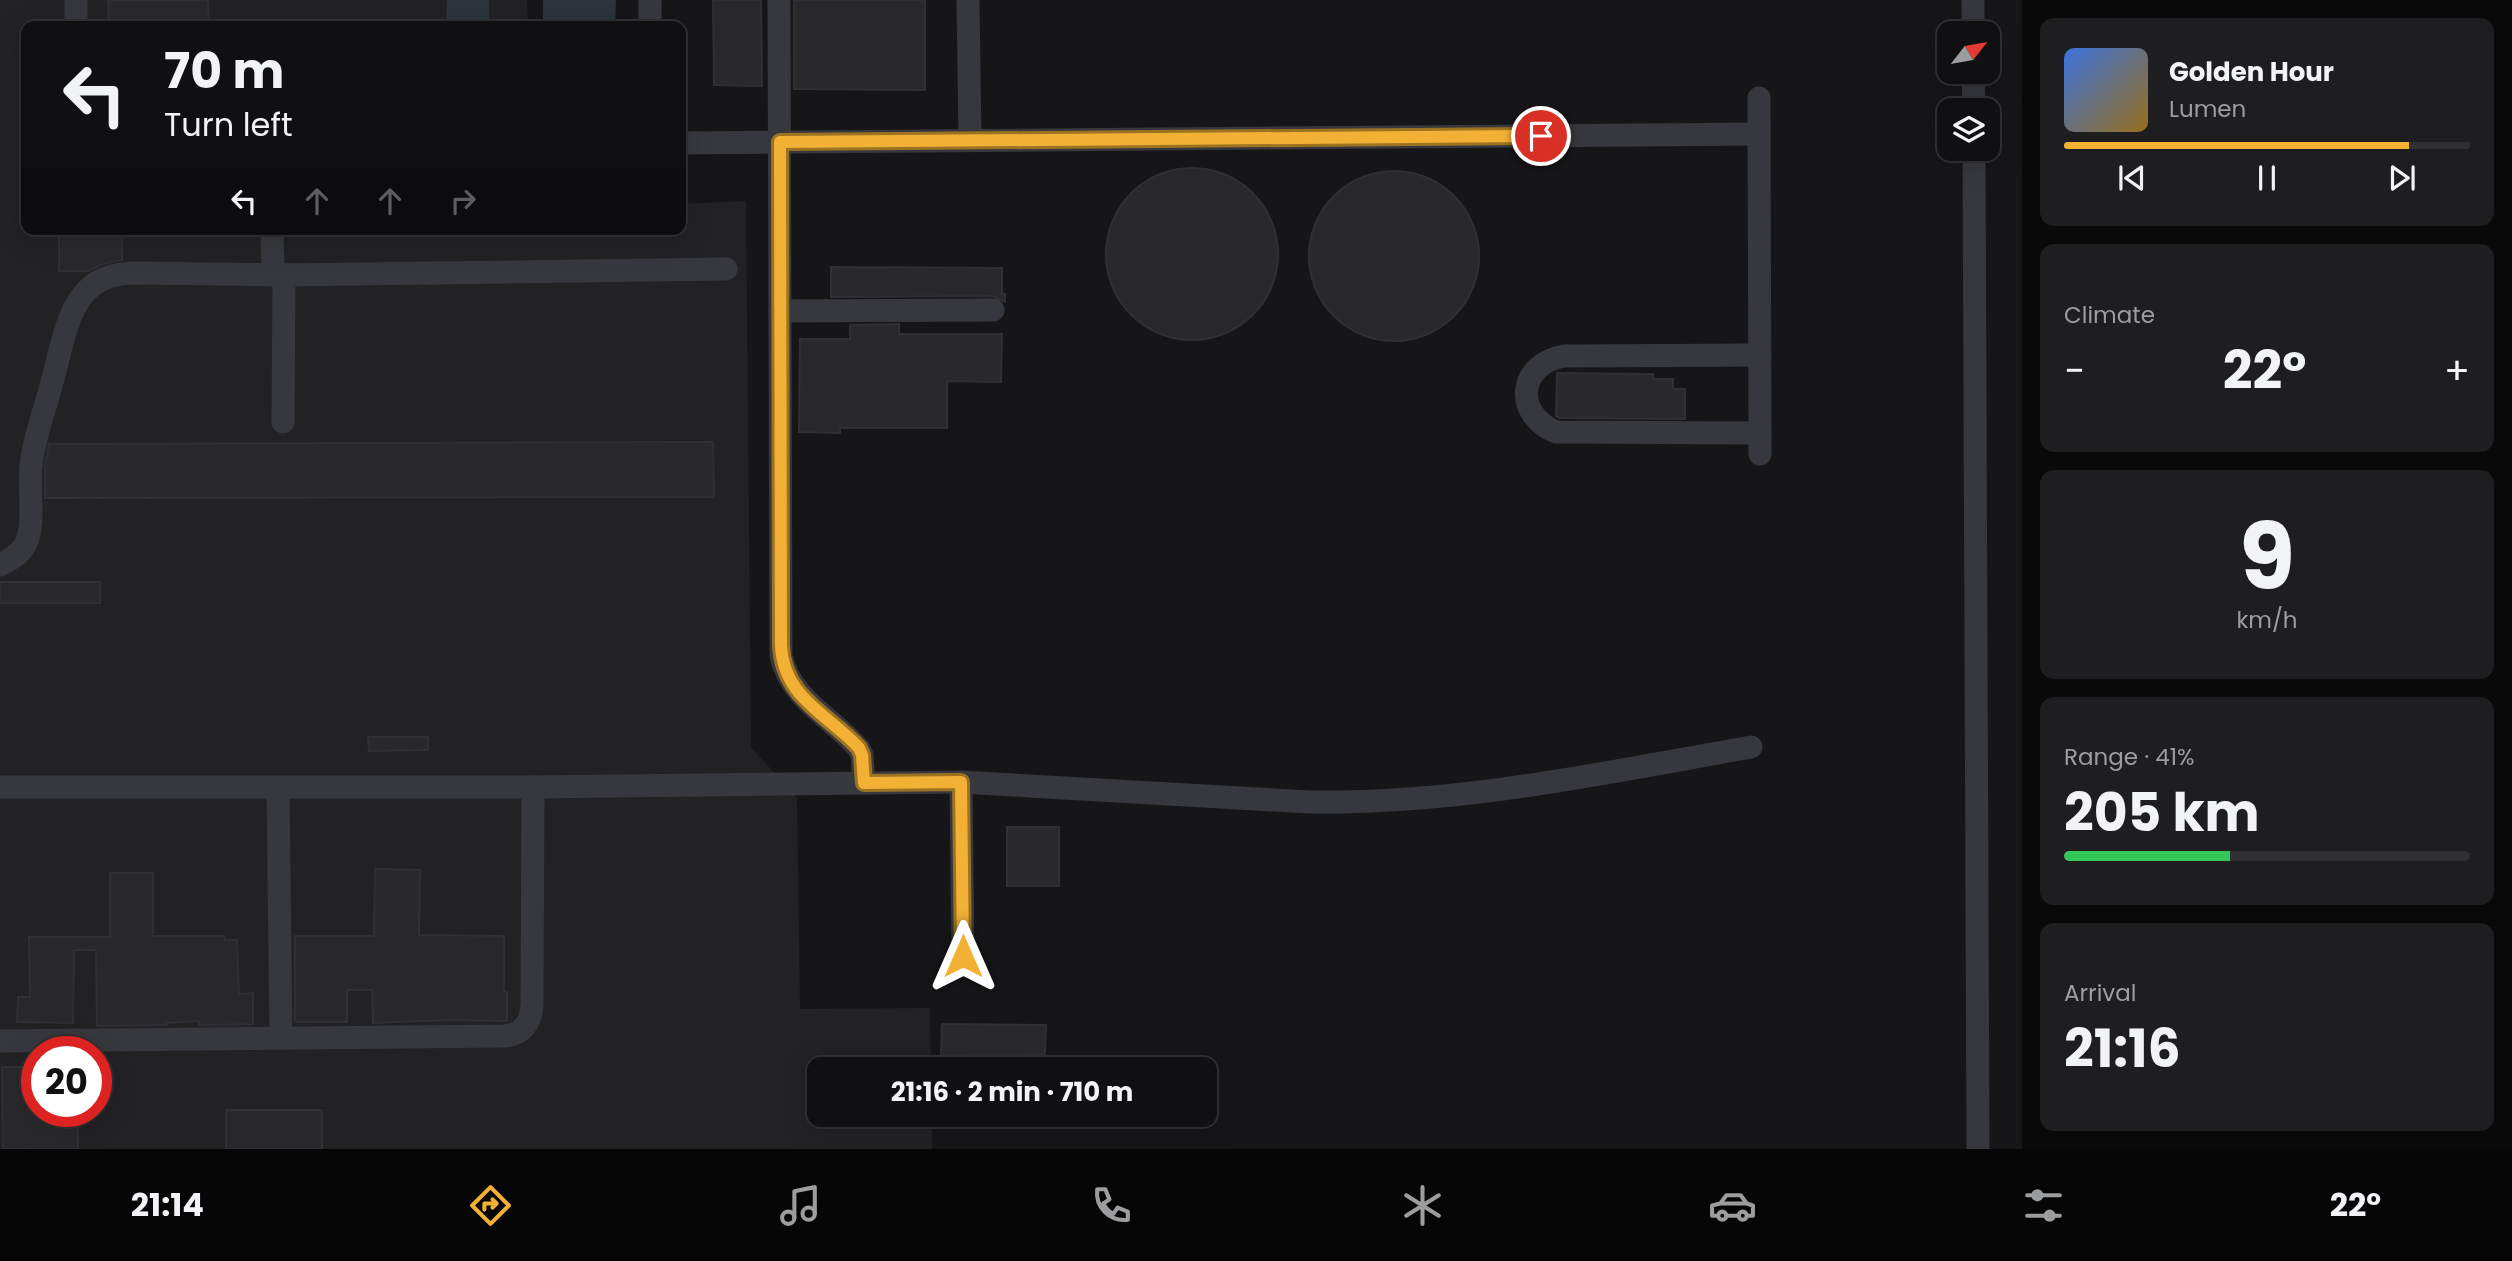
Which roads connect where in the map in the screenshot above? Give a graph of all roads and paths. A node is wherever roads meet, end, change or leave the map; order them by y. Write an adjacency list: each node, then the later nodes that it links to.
1 (76, 0): 6 (lane)
2 (650, 0): 7 (lane)
3 (779, 0): 12 (lane)
4 (968, 0): 11 (lane)
5 (1973, 0): 8 (lane)
6 (76, 21)
7 (650, 21)
8 (1973, 21)
9 (1759, 98): 10 (lane)
10 (1759, 134): 11 (lane); 20 (lane)
11 (970, 140): 12 (lane)
12 (780, 142): 13 (lane); 19 (lane)
13 (686, 143)
14 (1974, 161): 32 (lane)
15 (273, 235): 17 (lane)
16 (726, 269): 17 (lane)
17 (278, 274): 21 (lane); 22 (lane)
18 (993, 310): 19 (lane)
19 (780, 312): 25 (lane)
20 (1760, 355): 20 (lane)
21 (284, 422)
22 (0, 565)
23 (1751, 747): 24 (lane)
24 (961, 782): 25 (lane); 29 (lane)
25 (864, 783): 27 (lane)
26 (0, 787): 28 (lane)
27 (533, 787): 28 (lane); 30 (lane)
28 (278, 788): 30 (lane)
29 (963, 956)
30 (281, 1038): 31 (lane)
31 (0, 1041)
32 (1978, 1149)

